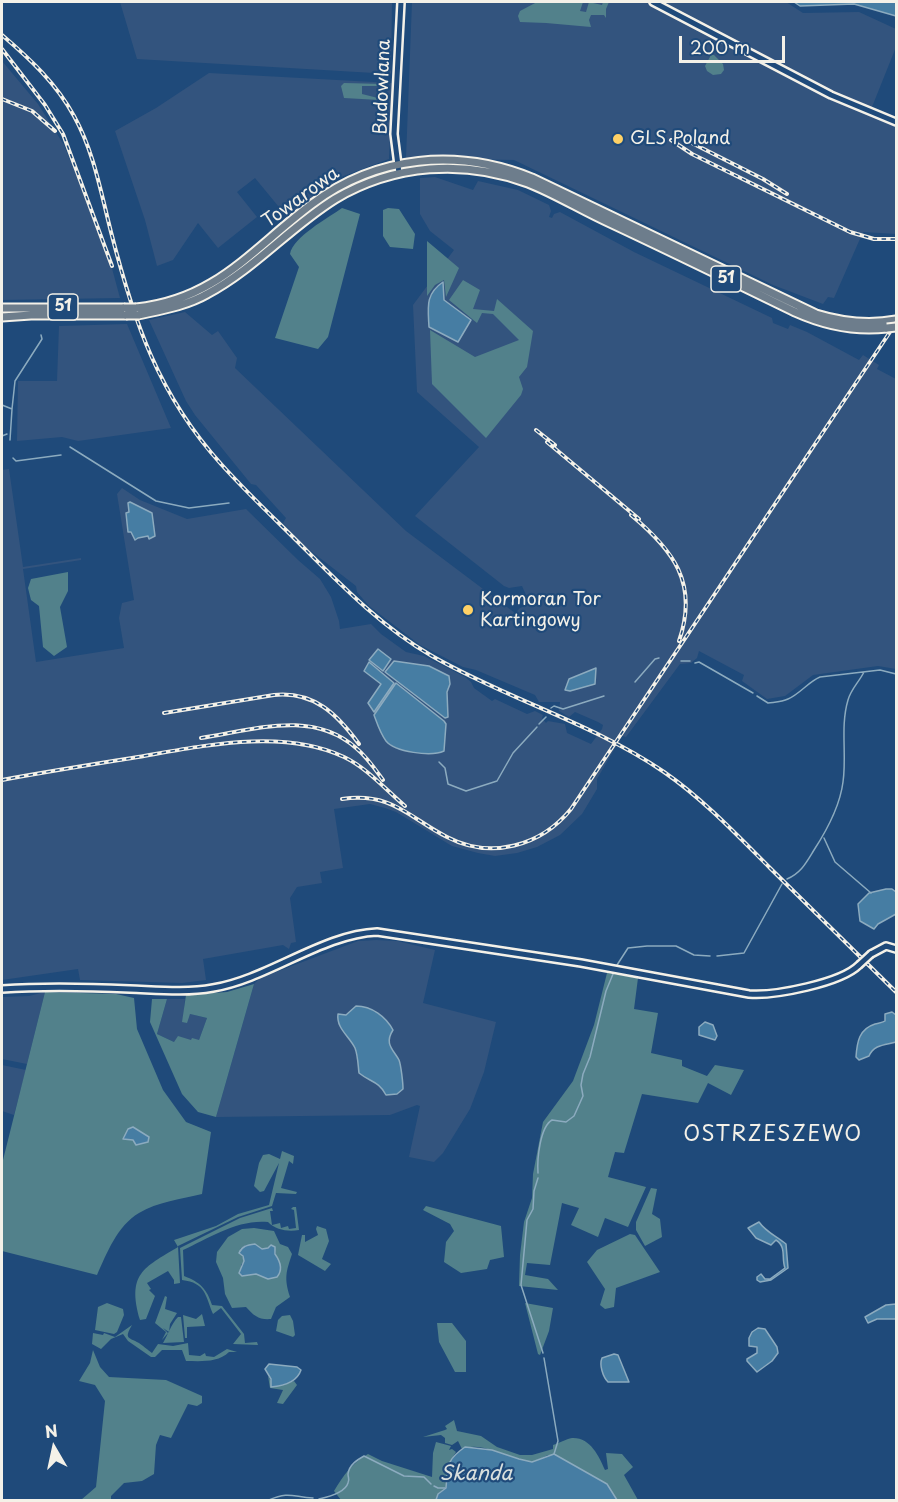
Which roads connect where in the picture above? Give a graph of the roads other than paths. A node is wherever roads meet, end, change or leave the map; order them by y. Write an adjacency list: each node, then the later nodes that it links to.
1 (401, 2): 4 (street, Budowlana)
2 (653, 2): 3 (street)
3 (897, 122)
4 (398, 164): 5 (street, Budowlana); 6 (main road, Towarowa / 51); 9 (main road, Towarowa / 51)
5 (399, 173): 6 (main road, Towarowa / 51); 9 (main road, Towarowa / 51)
6 (620, 224): 11 (main road, 51); 11 (main road, 51, bridge)
7 (2, 308): 8 (main road, Towarowa / 51)
8 (65, 311): 9 (main road, Towarowa / 51, bridge); 10 (main road, Towarowa / 51)
9 (137, 311)
10 (2, 317)
11 (895, 322)
12 (897, 949): 13 (street, bridge)
13 (2, 989)

